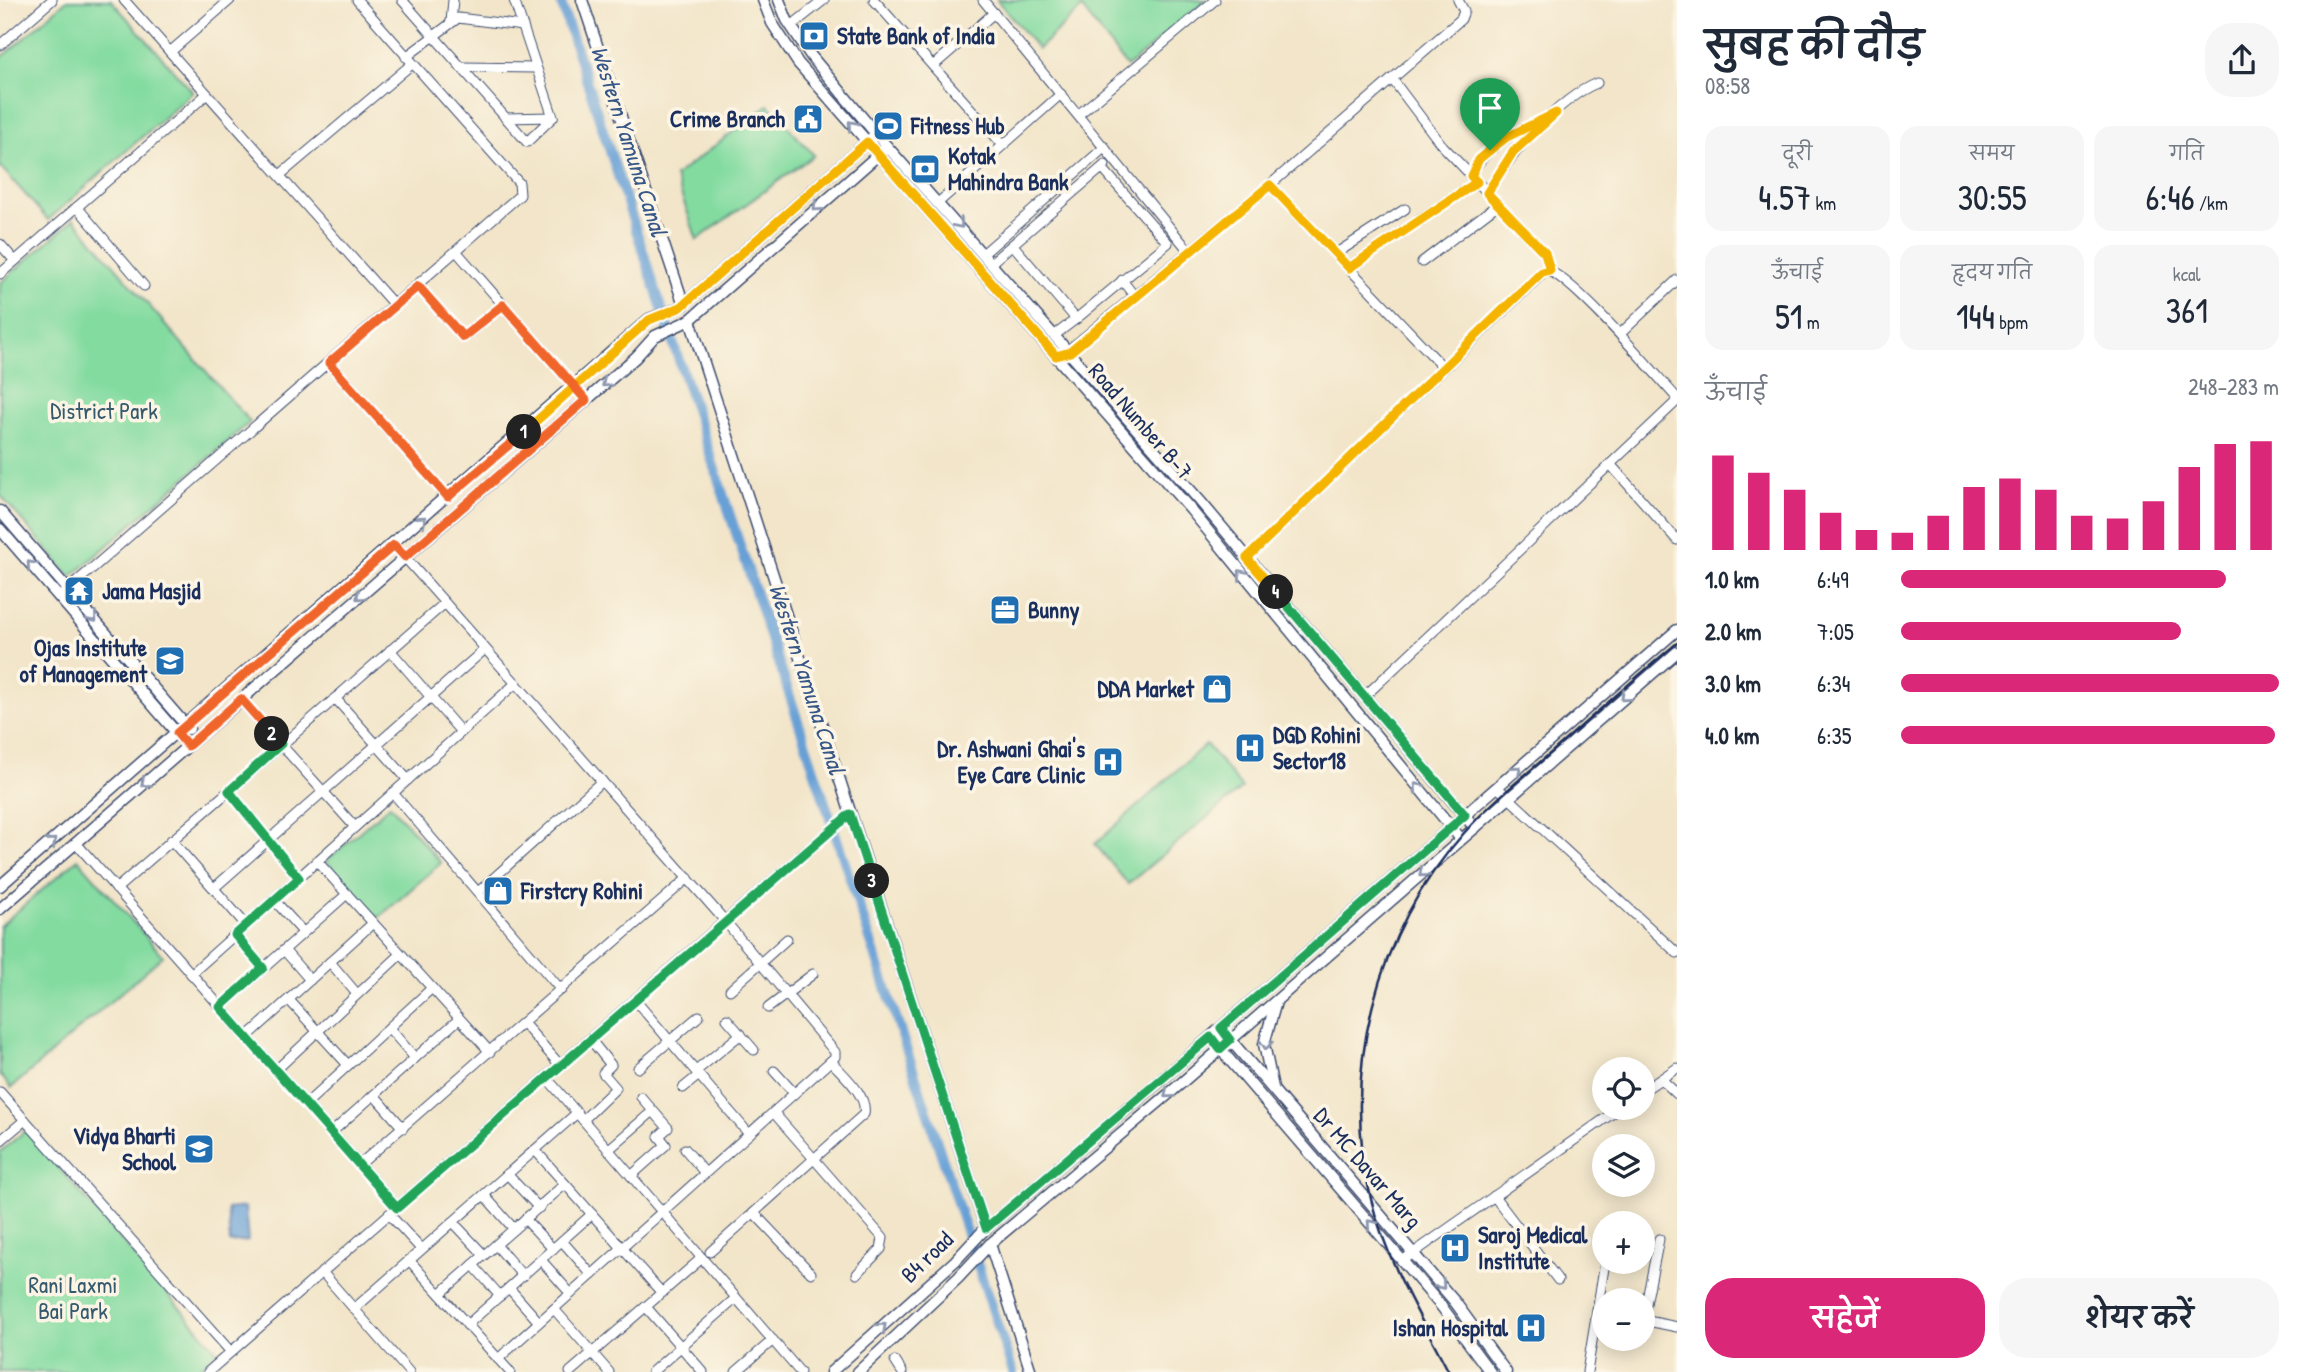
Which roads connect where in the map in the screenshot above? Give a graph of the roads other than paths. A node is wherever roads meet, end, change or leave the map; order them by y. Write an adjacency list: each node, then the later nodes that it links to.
1 (52, 0): 21 (street)
2 (124, 0): 22 (street)
3 (230, 0): 22 (street)
4 (357, 0): 23 (street)
5 (402, 0): 20 (street)
6 (453, 0): 17 (street)
7 (514, 0): 18 (street)
8 (582, 0): 69 (street)
9 (763, 0): 36 (street, Road Number B-7, one-way to 9)
10 (779, 0): 19 (street, Road Number B-7)
11 (824, 0): 19 (street)
12 (874, 0): 24 (street)
13 (983, 0): 16 (street)
14 (1215, 0): 32 (street)
15 (1458, 0): 27 (street)
16 (993, 13): 24 (street); 29 (street)
17 (451, 22): 18 (street); 20 (street)
18 (523, 26): 26 (street)
19 (791, 26): 35 (street, Road Number B-7)
20 (433, 36): 23 (street); 25 (street)
21 (0, 45)
22 (170, 52): 30 (street)
23 (409, 60): 43 (street); 54 (street)
24 (933, 66): 37 (street)
25 (461, 67): 26 (street); 34 (street)
26 (536, 68): 33 (street)
27 (1392, 79): 44 (street); 45 (street)
28 (1597, 83): 31 (street)
29 (1061, 93): 32 (street); 37 (street)
30 (207, 94): 43 (street); 49 (street)
31 (1556, 113): 44 (street); 46 (street)
32 (1079, 116): 39 (street)
33 (553, 117): 34 (street); 34 (street)
34 (505, 118)
35 (876, 134): 36 (street); 38 (street, Road Number B-7)
36 (867, 142): 40 (street, Road Number B-7); 69 (street)
37 (1003, 145): 47 (street)
38 (887, 146): 40 (street); 47 (street, Road Number B-7)
39 (1104, 147): 41 (street); 56 (street)
40 (878, 155): 71 (street, one-way to 71); 75 (street, Road Number B-7)
41 (1113, 158): 42 (street); 53 (street)
42 (1102, 168): 52 (street); 62 (street)
43 (280, 175): 68 (street)
44 (1474, 179): 46 (street); 59 (street)
45 (1270, 185): 53 (street); 55 (street)
46 (1487, 193): 48 (street)
47 (939, 202): 56 (street, Road Number B-7, one-way to 56)
48 (1497, 205): 58 (street); 60 (street)
49 (77, 207): 57 (street); 64 (street)
50 (1405, 209): 55 (street)
51 (0, 244): 57 (street)
52 (1013, 245): 56 (street); 70 (street)
53 (1189, 251): 66 (street)
54 (457, 252): 65 (street); 67 (street)
55 (1335, 254): 59 (street)
56 (988, 258): 73 (street, Road Number B-7)
57 (15, 261): 61 (street)
58 (1422, 262)
59 (1349, 268): 77 (street)
60 (1550, 270): 72 (street); 77 (street)
61 (0, 274)
62 (1122, 280): 66 (street); 70 (street)
63 (1677, 280): 72 (street)
64 (144, 286)
65 (418, 286): 67 (street); 68 (street)
66 (1135, 297): 74 (street)
67 (503, 305): 78 (street)
68 (395, 306): 76 (street)
69 (683, 306): 78 (street)
70 (1076, 319): 73 (street)
71 (687, 323): 79 (street, one-way to 79); 115 (street)
72 (1620, 334): 80 (street)
73 (1055, 335): 74 (street, Road Number B-7)
74 (1070, 352): 75 (street); 83 (street, Road Number B-7)
75 (1056, 356): 84 (street, Road Number B-7)
76 (329, 363): 82 (street); 91 (street)
77 (1443, 367): 90 (street)
78 (575, 387): 79 (street); 82 (street)
79 (586, 400): 89 (street)
80 (1677, 400): 81 (street)
81 (1610, 464): 87 (street); 98 (street)
82 (448, 497): 88 (street, one-way to 82)
83 (1200, 501): 84 (street); 90 (street, Road Number B-7)
84 (1191, 510): 116 (street, Road Number B-7, one-way to 84)
85 (0, 511): 91 (street)
86 (0, 530): 91 (street, one-way to 86)
87 (1677, 540)
88 (394, 545): 89 (street); 102 (street)
89 (405, 557): 92 (street); 101 (street, one-way to 101)
90 (1247, 558): 98 (street, Road Number B-7)
91 (63, 593): 102 (street)
92 (445, 603): 94 (street); 95 (street)
93 (1677, 630): 109 (street, B4 road, one-way to 93)
94 (485, 649): 97 (street); 100 (street)
95 (390, 650): 99 (street); 100 (street)
96 (1677, 652): 113 (street, B4 road, one-way to 113)
97 (516, 683): 103 (street); 108 (street)
98 (1365, 696): 114 (street, Road Number B-7)
99 (335, 698): 105 (street); 106 (street)
100 (431, 698): 103 (street); 106 (street)
101 (241, 699): 104 (street); 105 (street)
102 (181, 729): 104 (street); 126 (street, one-way to 102)
103 (461, 732): 107 (street)
104 (192, 742): 122 (street, one-way to 122)
105 (281, 744): 110 (street); 111 (street)
106 (376, 745): 107 (street); 111 (street)
107 (408, 780): 112 (street)
108 (602, 781): 125 (street); 129 (street)
109 (1497, 787): 113 (street); 114 (street, B4 road)
110 (229, 791): 120 (street); 121 (street)
111 (324, 792): 117 (street); 121 (street)
112 (393, 793): 117 (street); 129 (street)
113 (1508, 799): 118 (street, B4 road); 142 (street)
114 (1465, 815): 116 (street, B4 road); 118 (street, Road Number B-7)
115 (847, 817): 134 (street); 224 (street)
116 (1452, 826): 119 (street, Road Number B-7); 133 (street, B4 road)
117 (355, 827): 123 (street)
118 (1475, 828): 119 (street, B4 road)
119 (1461, 839): 137 (street, B4 road, one-way to 137)
120 (171, 840): 127 (street); 128 (street)
121 (269, 841): 124 (street); 127 (street)
122 (76, 843): 128 (street); 132 (street)
123 (317, 861): 124 (street); 130 (street)
124 (299, 878): 131 (street)
125 (688, 878): 134 (street); 151 (street)
126 (2, 880)
127 (214, 888): 136 (street)
128 (116, 889): 147 (street)
129 (478, 892): 151 (street)
130 (347, 894): 135 (street); 138 (street)
131 (274, 900): 136 (street); 138 (street)
132 (0, 909)
133 (1351, 914): 137 (street); 165 (street, B4 road)
134 (725, 921): 145 (street); 157 (street)
135 (373, 923): 143 (street); 144 (street)
136 (246, 925): 139 (street)
137 (1362, 926): 155 (street, B4 road)
138 (303, 932): 141 (street)
139 (235, 935): 146 (street); 147 (street)
140 (788, 939): 145 (street)
141 (284, 950): 146 (street); 149 (street)
142 (1677, 953)
143 (401, 954): 150 (street); 153 (street)
144 (330, 962): 149 (street); 153 (street)
145 (761, 963): 152 (street); 154 (street)
146 (263, 968): 158 (street)
147 (191, 974): 158 (street)
148 (813, 974): 154 (street)
149 (310, 981): 156 (street)
150 (432, 988): 161 (street); 164 (street)
151 (561, 990): 163 (street)
152 (730, 990)
153 (357, 994): 166 (street)
154 (786, 994): 159 (street); 177 (street)
155 (1277, 999): 171 (street, B4 road); 189 (street, one-way to 189)
156 (289, 1000): 166 (street); 168 (street)
157 (635, 1000): 170 (street); 172 (street)
158 (220, 1007): 168 (street)
159 (768, 1008)
160 (699, 1016): 172 (street)
161 (459, 1018): 175 (street); 176 (street)
162 (727, 1019): 167 (street)
163 (523, 1023): 175 (street); 179 (street)
164 (389, 1028): 176 (street); 178 (street)
165 (1221, 1028): 169 (street, B4 road); 171 (street, Dr MC Davar Marg)
166 (318, 1031): 178 (street); 182 (street)
167 (741, 1034): 174 (street); 184 (street)
168 (247, 1037): 182 (street)
169 (1211, 1037): 173 (street); 224 (street, B4 road)
170 (590, 1039): 179 (street); 198 (street)
171 (1230, 1040): 173 (street, B4 road); 189 (street, Dr MC Davar Marg)
172 (670, 1041): 180 (street); 184 (street)
173 (1220, 1049): 228 (street, B4 road, one-way to 228); 238 (street, one-way to 173)
174 (754, 1050)
175 (490, 1052): 201 (street)
176 (415, 1058): 193 (street)
177 (831, 1061): 191 (street); 208 (street)
178 (348, 1065): 195 (street)
179 (560, 1065): 185 (street)
180 (638, 1068)
181 (1677, 1068): 186 (street)
182 (276, 1070): 195 (street)
183 (774, 1071): 191 (street)
184 (697, 1073): 188 (street); 203 (street)
185 (546, 1077): 198 (street); 217 (street)
186 (1661, 1079): 187 (street); 192 (street)
187 (1655, 1083)
188 (683, 1088)
189 (1274, 1091): 233 (street, Dr MC Davar Marg)
190 (0, 1092): 199 (street)
191 (794, 1093): 197 (street)
192 (1677, 1094)
193 (374, 1095): 201 (street); 202 (street)
194 (641, 1097): 196 (street)
195 (306, 1104): 202 (street)
196 (653, 1111): 207 (street); 212 (street)
197 (774, 1113): 203 (street); 208 (street)
198 (580, 1117): 206 (street); 207 (street)
199 (25, 1120): 204 (street); 263 (street)
200 (1603, 1120): 215 (street)
201 (403, 1128): 209 (street)
202 (331, 1133): 209 (street)
203 (749, 1134): 210 (street)
204 (0, 1140)
205 (685, 1149): 210 (street)
206 (535, 1150): 211 (street); 213 (street)
207 (608, 1150): 212 (street)
208 (815, 1159): 219 (street); 242 (street)
209 (359, 1165): 217 (street)
210 (705, 1173): 218 (street)
211 (507, 1174): 214 (street); 216 (street)
212 (631, 1176): 218 (street)
213 (565, 1184): 216 (street); 220 (street)
214 (484, 1195): 222 (street); 223 (street)
215 (1494, 1196): 233 (street); 245 (street)
216 (539, 1208): 221 (street)
217 (393, 1211): 230 (street); 240 (street)
218 (662, 1212): 229 (street); 235 (street)
219 (754, 1213): 232 (street); 241 (street)
220 (592, 1214): 226 (street); 229 (street)
221 (525, 1219): 223 (street); 231 (street)
222 (453, 1222): 230 (street); 234 (street)
223 (514, 1230): 227 (street)
224 (984, 1230): 277 (street, B4 road, one-way to 224)
225 (1659, 1239): 247 (street)
226 (562, 1241): 231 (street); 243 (street)
227 (496, 1245): 234 (street); 244 (street)
228 (987, 1246): 278 (street, B4 road); 280 (street)
229 (622, 1248): 243 (street); 248 (street)
230 (421, 1249): 236 (street)
231 (553, 1249): 237 (street)
232 (710, 1252)
233 (1413, 1253): 238 (street); 282 (street, Dr MC Davar Marg, one-way to 282)
234 (484, 1255): 239 (street)
235 (702, 1258): 248 (street); 252 (street)
236 (409, 1260): 249 (street); 254 (street)
237 (541, 1260): 244 (street); 250 (street)
238 (1402, 1261): 281 (street)
239 (473, 1265): 249 (street); 251 (street)
240 (322, 1272): 254 (street); 263 (street)
241 (811, 1273)
242 (858, 1274)
243 (592, 1275): 250 (street)
244 (523, 1276): 246 (street)
245 (1558, 1280)
246 (509, 1288): 251 (street); 256 (street)
247 (1649, 1288)
248 (662, 1293): 253 (street)
249 (440, 1294): 258 (street)
250 (571, 1294): 255 (street)
251 (500, 1296): 258 (street)
252 (735, 1298): 260 (street); 261 (street)
253 (646, 1307): 261 (street); 264 (street)
254 (354, 1309): 267 (street)
255 (554, 1309): 256 (street); 264 (street)
256 (539, 1322): 265 (street)
257 (1655, 1322): 259 (street)
258 (467, 1325): 265 (street)
259 (1677, 1327)
260 (773, 1340): 275 (street); 276 (street)
261 (681, 1347): 273 (street); 274 (street)
262 (1592, 1348): 268 (street)
263 (231, 1352): 269 (street)
264 (592, 1352): 271 (street); 272 (street)
265 (498, 1359): 270 (street)
266 (895, 1361): 279 (street)
267 (405, 1371)
268 (1587, 1371): 283 (street)
269 (208, 1372)
270 (510, 1372)
271 (570, 1372)
272 (609, 1372)
273 (652, 1372)
274 (704, 1372)
275 (736, 1372)
276 (800, 1372)
277 (831, 1372)
278 (858, 1372)
279 (902, 1372)
280 (1031, 1372)
281 (1490, 1372)
282 (1506, 1372)
283 (1599, 1372)

